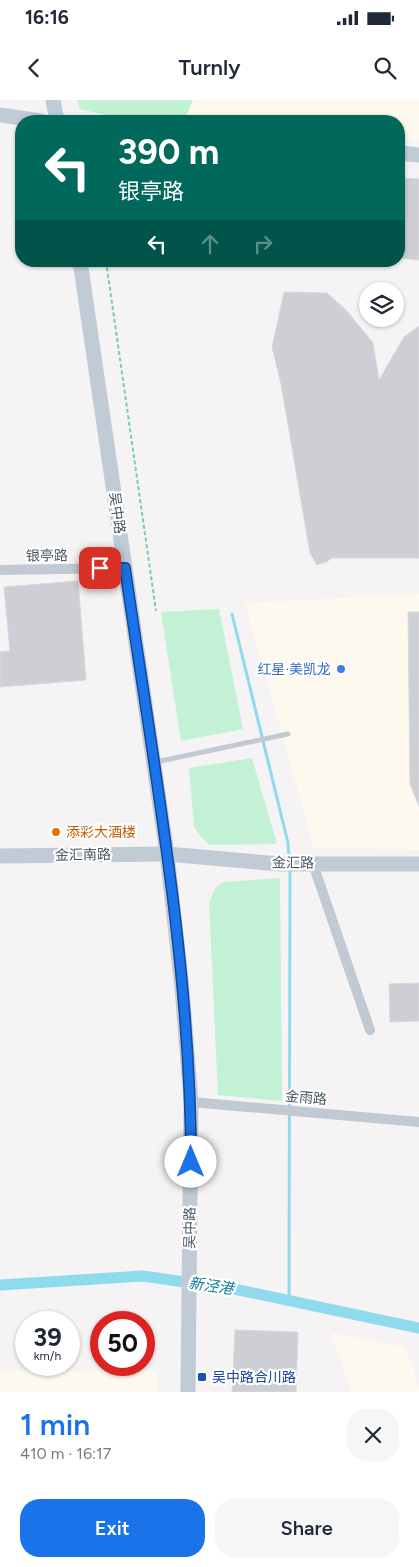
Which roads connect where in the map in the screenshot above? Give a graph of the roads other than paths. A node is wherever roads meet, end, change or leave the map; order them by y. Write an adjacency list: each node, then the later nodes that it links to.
1 (53, 100): 3 (main road)
2 (0, 115): 4 (main road)
3 (56, 115)
4 (15, 117)
5 (405, 154): 6 (main road)
6 (419, 155)
7 (81, 267): 8 (main road, 吴中路)
8 (125, 568): 9 (street, 银亭路); 11 (main road, 吴中路)
9 (0, 570)
10 (288, 734): 11 (lane)
11 (153, 762): 12 (main road, 吴中路)
12 (167, 854): 13 (main road, 金汇南路); 14 (main road, 金汇路); 17 (main road, 吴中路)
13 (0, 856)
14 (308, 864): 15 (main road, 金汇路); 16 (street)
15 (419, 864)
16 (370, 1030)
17 (191, 1102): 18 (street, 金雨路); 19 (main road, 吴中路)
18 (419, 1122)
19 (188, 1392)

